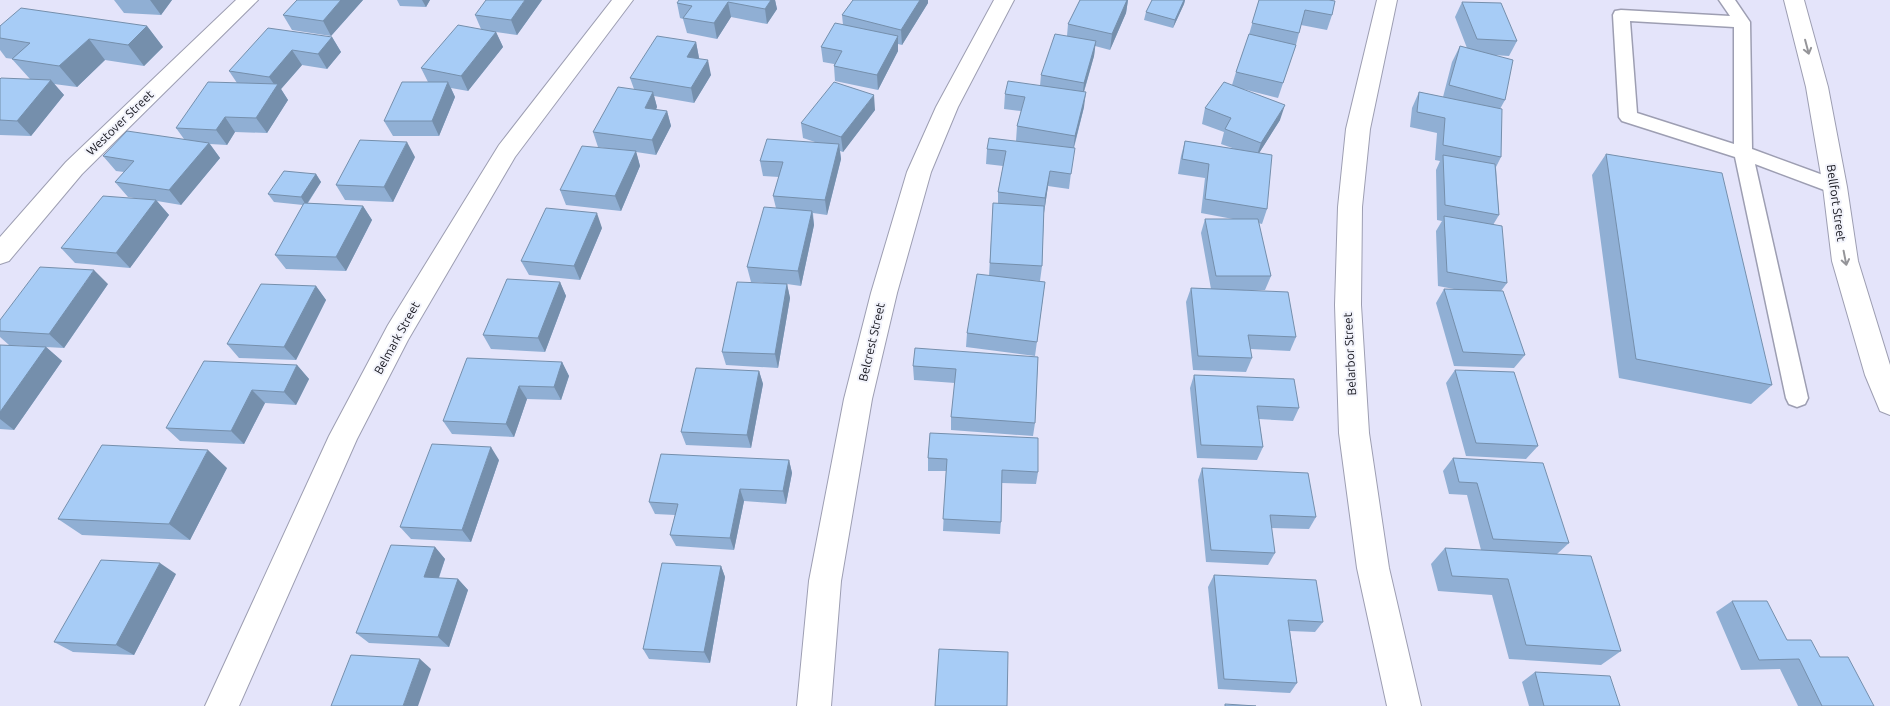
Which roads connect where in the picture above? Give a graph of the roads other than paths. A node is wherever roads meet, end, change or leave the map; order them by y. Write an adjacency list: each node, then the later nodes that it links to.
1 (248, 0): 10 (street, Westover Street)
2 (623, 0): 13 (street, Belmark Street)
3 (1004, 0): 14 (street, Belcrest Street)
4 (1387, 0): 15 (street, Belarbor Street)
5 (1727, 0): 7 (lane)
6 (1794, 0): 9 (street, Bellfort Street, one-way to 9)
7 (1742, 22): 8 (lane); 8 (lane)
8 (1743, 153): 9 (lane); 11 (lane)
9 (1835, 187): 12 (street, Bellfort Street, one-way to 12)
10 (0, 254)
11 (1797, 398)
12 (1890, 403)
13 (222, 706)
14 (814, 706)
15 (1404, 706)

